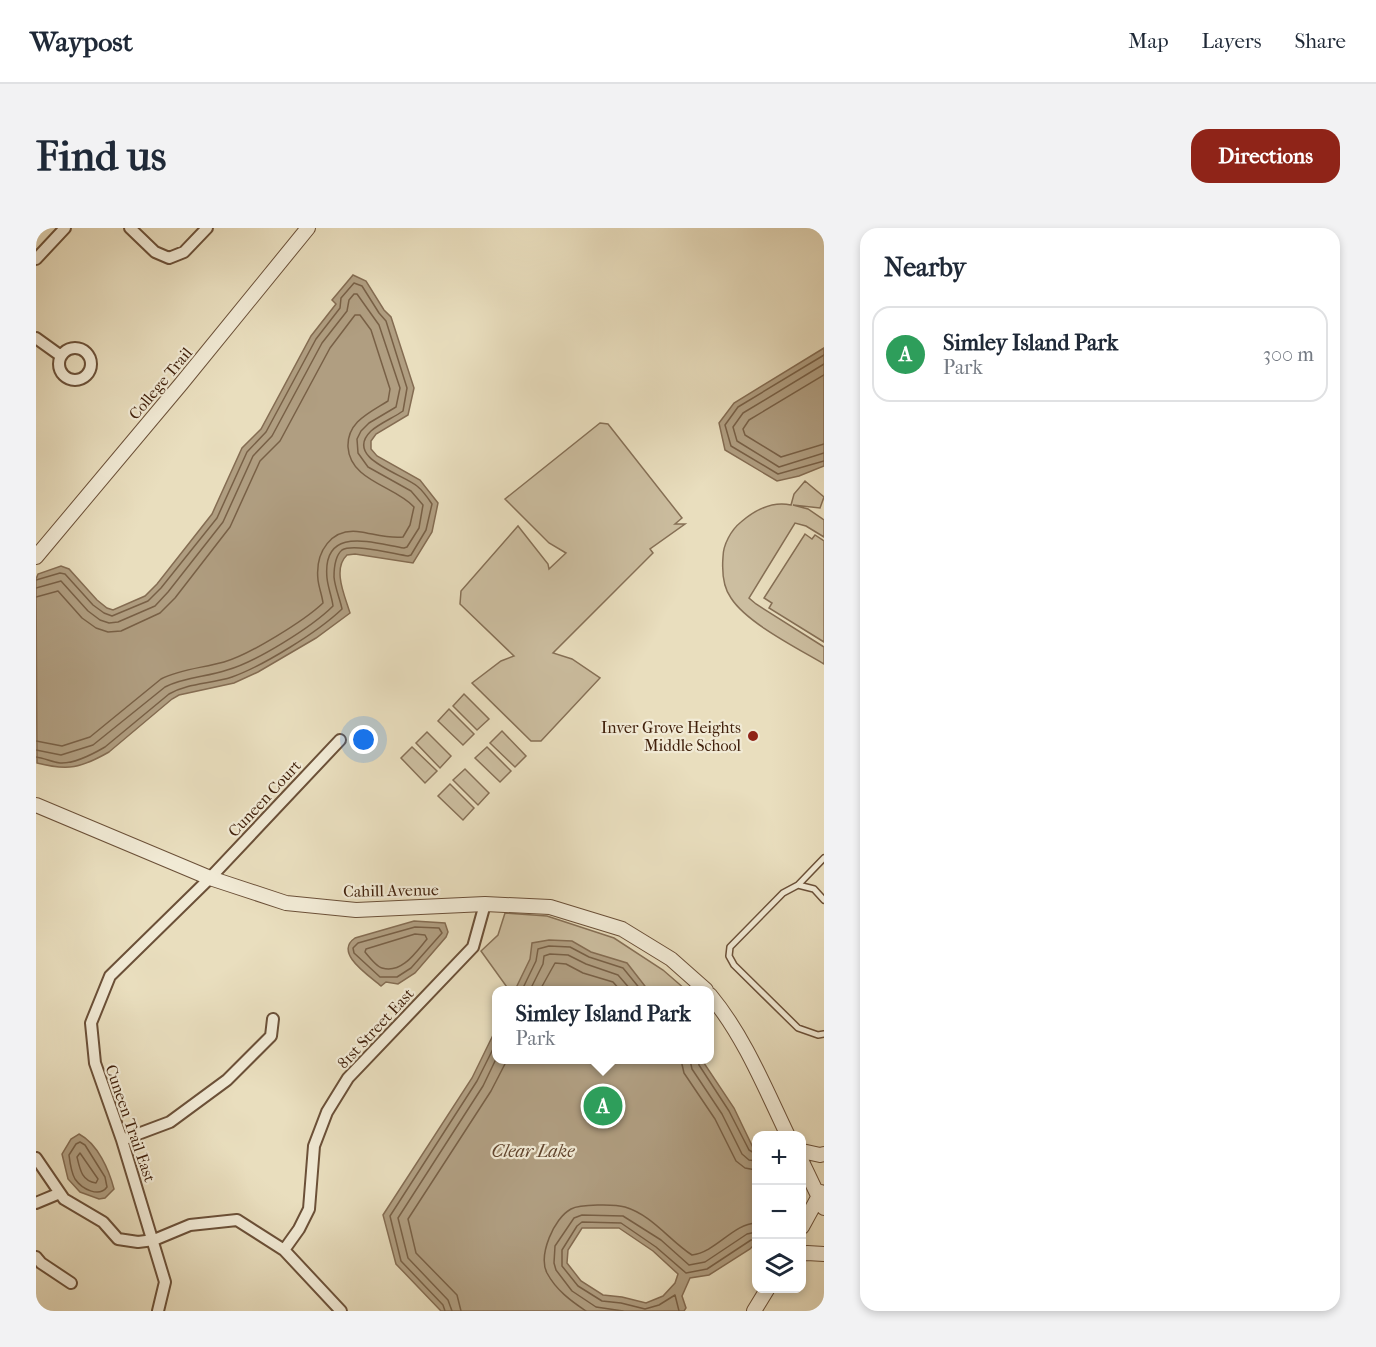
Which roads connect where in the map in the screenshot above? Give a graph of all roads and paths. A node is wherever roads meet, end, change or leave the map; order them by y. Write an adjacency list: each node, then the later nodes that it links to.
1 (65, 228): 5 (street)
2 (130, 228): 3 (street)
3 (207, 228)
4 (308, 228): 8 (street, College Trail)
5 (36, 259)
6 (36, 338): 7 (street)
7 (61, 356)
8 (36, 557)
9 (340, 740): 12 (street, Cuneen Court)
10 (36, 805): 12 (street, Cahill Avenue)
11 (824, 858): 13 (lane)
12 (210, 878): 15 (street, Cahill Avenue); 21 (street, Cuneen Trail East)
13 (798, 885): 14 (lane); 19 (lane)
14 (822, 895)
15 (485, 904): 16 (street, Cahill Avenue); 31 (street, 81st Street East)
16 (701, 986)
17 (714, 1000): 20 (street)
18 (273, 1019): 21 (street)
19 (824, 1034)
20 (785, 1131)
21 (122, 1140): 30 (street, Cuneen Trail East)
22 (806, 1152): 23 (street)
23 (824, 1154)
24 (36, 1158): 26 (street)
25 (806, 1170): 27 (street)
26 (60, 1193): 28 (street); 30 (street)
27 (822, 1197): 29 (street)
28 (36, 1203)
29 (806, 1220)
30 (154, 1240): 31 (street); 37 (street, Cuneen Trail East)
31 (284, 1250): 38 (street)
32 (806, 1252): 33 (street)
33 (824, 1254)
34 (36, 1257): 35 (street)
35 (71, 1283)
36 (765, 1293): 39 (street)
37 (158, 1311)
38 (341, 1311)
39 (754, 1311)

